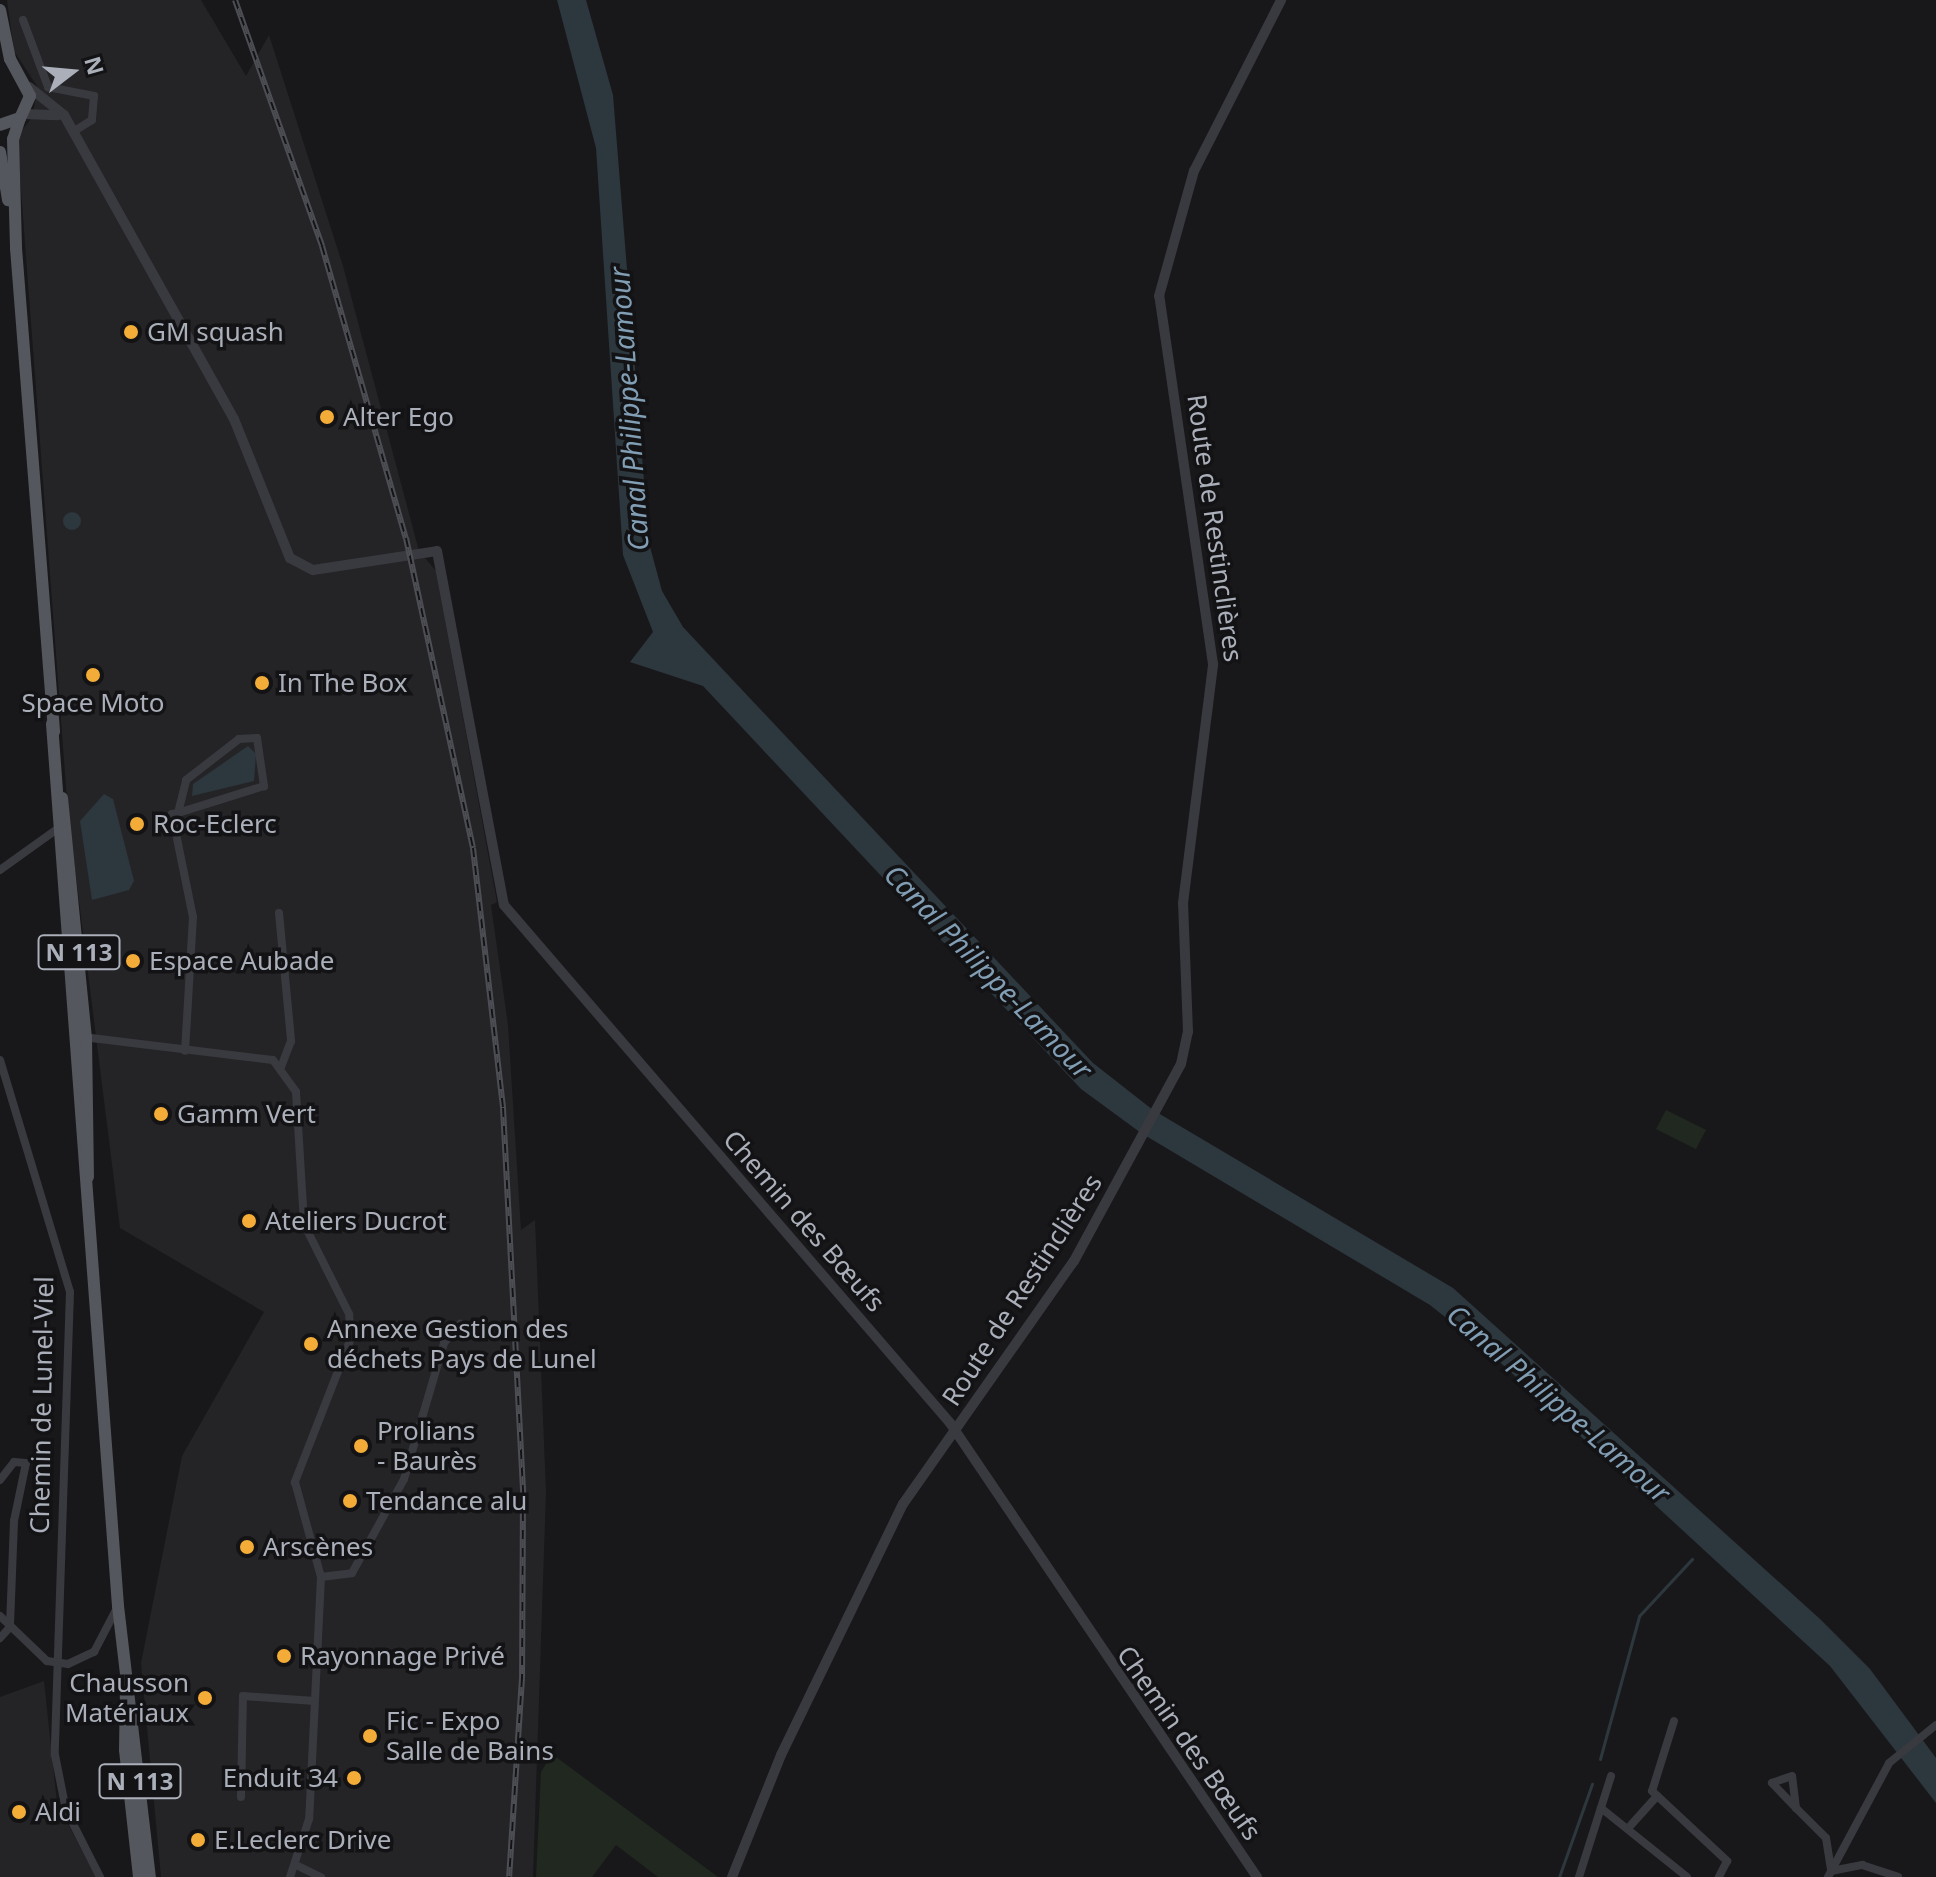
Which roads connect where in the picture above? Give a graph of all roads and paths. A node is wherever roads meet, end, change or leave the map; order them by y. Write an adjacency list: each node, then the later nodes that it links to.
1 (1281, 0): 24 (street, Route de Restinclières)
2 (0, 10): 5 (main road)
3 (23, 20): 9 (street)
4 (0, 66): 5 (main road)
5 (17, 70): 6 (main road)
6 (29, 87): 7 (main road); 9 (street)
7 (22, 116): 8 (main road); 9 (street); 11 (main road, N 113)
8 (0, 125)
9 (72, 130): 24 (street, Chemin des Bœufs)
10 (0, 152): 11 (main road, N 113)
11 (16, 248): 12 (main road, N 113)
12 (52, 724): 14 (main road, N 113); 18 (main road, N 113)
13 (178, 813): 13 (street); 19 (street)
14 (57, 829): 15 (street); 17 (main road, N 113)
15 (0, 870)
16 (279, 913): 21 (street)
17 (71, 1036): 18 (street); 22 (main road, N 113)
18 (86, 1037): 19 (street); 22 (main road, N 113)
19 (185, 1051): 21 (street)
20 (0, 1060): 31 (street, Chemin de Lunel-Viel)
21 (281, 1067): 26 (street)
22 (87, 1179): 27 (main road, N 113)
23 (460, 1324): 26 (street)
24 (954, 1434): 49 (street, Route de Restinclières); 50 (street, Chemin des Bœufs)
25 (0, 1480): 29 (street)
26 (321, 1577): 33 (street)
27 (118, 1606): 31 (street); 32 (main road, N 113)
28 (0, 1616): 29 (street)
29 (10, 1627): 30 (street); 31 (street)
30 (0, 1638)
31 (54, 1665): 44 (street, Chemin de Lunel-Viel)
32 (126, 1686): 45 (main road, N 113); 46 (main road, N 113)
33 (315, 1701): 38 (street); 42 (street)
34 (1674, 1721): 37 (street)
35 (1936, 1725): 43 (street)
36 (1611, 1776): 39 (street)
37 (1657, 1796): 41 (street); 53 (street)
38 (241, 1797)
39 (1601, 1808): 41 (street); 51 (street)
40 (1796, 1808): 43 (street)
41 (1631, 1825): 52 (street)
42 (296, 1865): 47 (street); 48 (street)
43 (1829, 1874): 54 (street)
44 (100, 1877)
45 (139, 1877)
46 (150, 1877)
47 (290, 1877)
48 (321, 1877)
49 (732, 1877)
50 (1257, 1877)
51 (1579, 1877)
52 (1687, 1877)
53 (1719, 1877)
54 (1898, 1877)

